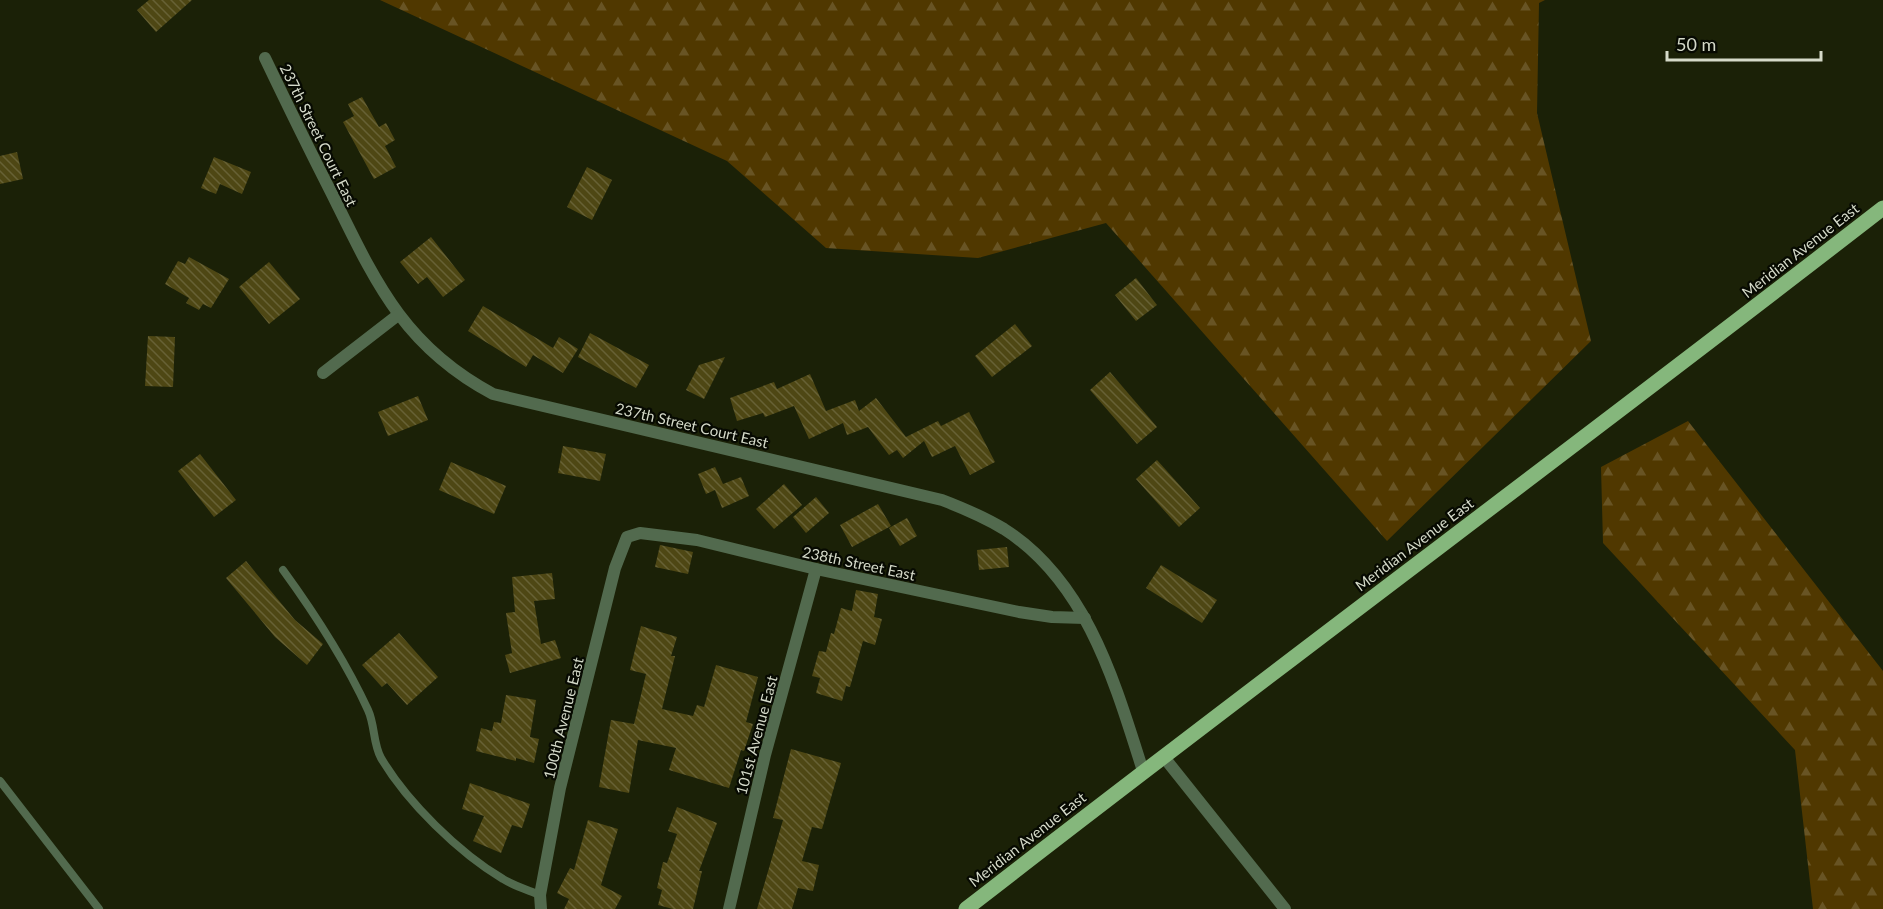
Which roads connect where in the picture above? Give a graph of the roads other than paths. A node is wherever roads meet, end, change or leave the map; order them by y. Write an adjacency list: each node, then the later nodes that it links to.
1 (265, 58): 3 (street, 237th Street Court East)
2 (1883, 208): 9 (main road, Meridian Avenue East)
3 (398, 315): 4 (street); 8 (street, 237th Street Court East)
4 (323, 373)
5 (627, 537): 6 (street, 238th Street East); 12 (street, 100th Avenue East)
6 (816, 569): 8 (street, 238th Street East); 15 (street, 101st Avenue East)
7 (283, 570): 12 (lane)
8 (1085, 618): 10 (street, 237th Street Court East)
9 (1163, 756): 10 (main road, Meridian Avenue East); 17 (street)
10 (1143, 771): 16 (main road, Meridian Avenue East)
11 (0, 781): 13 (lane)
12 (540, 895): 14 (street, 100th Avenue East)
13 (99, 909)
14 (541, 909)
15 (729, 909)
16 (966, 909)
17 (1285, 909)

